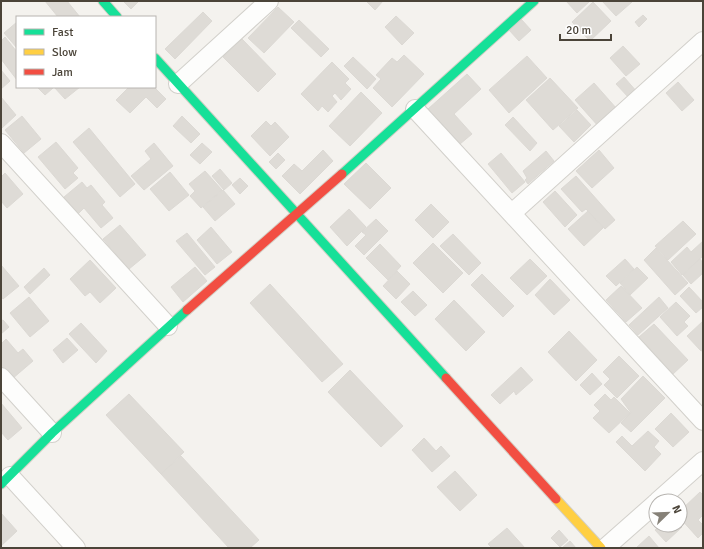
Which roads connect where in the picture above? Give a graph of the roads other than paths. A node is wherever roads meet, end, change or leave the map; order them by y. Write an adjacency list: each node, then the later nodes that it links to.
1 (103, 1): 4 (street)
2 (269, 1): 7 (street)
3 (534, 1): 8 (street)
4 (116, 16)
5 (703, 41): 11 (street)
6 (156, 59): 7 (street)
7 (178, 84): 10 (street)
8 (415, 109): 10 (street); 11 (street)
9 (1, 143): 12 (street)
10 (296, 213): 12 (street); 21 (street)
11 (512, 213): 14 (street)
12 (168, 326): 15 (street)
13 (1, 376): 15 (street)
14 (703, 421)
15 (52, 433): 17 (street)
16 (703, 461): 18 (street)
17 (5, 480): 20 (street)
18 (667, 493)
19 (648, 510): 22 (street)
20 (76, 548)
21 (600, 548)
22 (605, 548)

